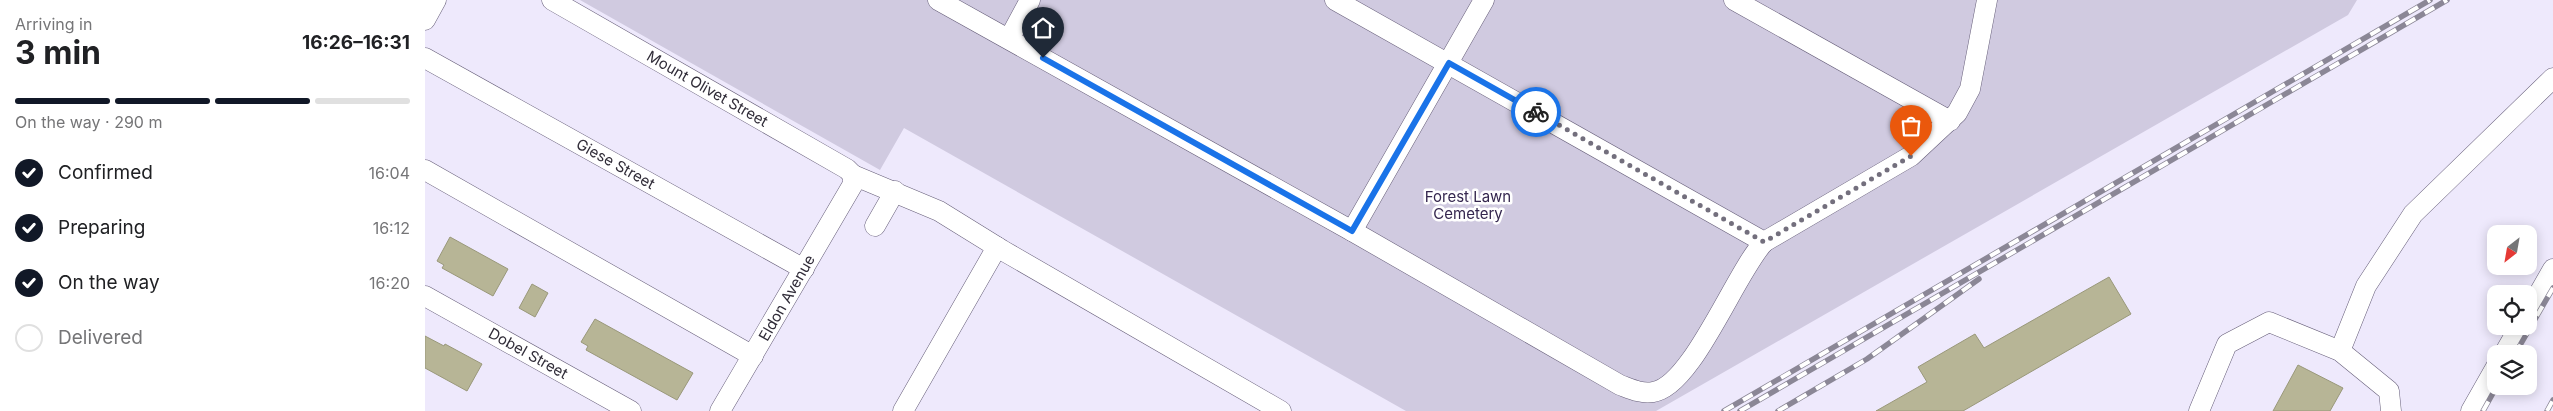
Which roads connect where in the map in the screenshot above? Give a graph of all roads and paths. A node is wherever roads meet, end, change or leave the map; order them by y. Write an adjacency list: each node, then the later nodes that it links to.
1 (436, 0): 9 (street)
2 (552, 0): 16 (street, Mount Olivet Street)
3 (938, 0): 10 (street)
4 (1030, 0): 10 (street)
5 (1335, 0): 12 (street)
6 (1484, 0): 12 (street)
7 (1734, 0): 14 (street)
8 (1987, 0): 14 (street)
9 (425, 20)
10 (1009, 39): 19 (street)
11 (425, 58): 22 (street, Giese Street)
12 (1449, 63): 19 (street); 20 (street)
13 (2553, 78): 26 (street)
14 (1950, 121): 20 (street)
15 (425, 170): 27 (street)
16 (853, 179): 17 (street, Mount Olivet Street); 22 (street, Eldon Avenue)
17 (895, 192): 18 (street); 21 (street, Mount Olivet Street)
18 (875, 226)
19 (1352, 231): 20 (street)
20 (1764, 242)
21 (997, 247): 31 (street); 32 (street, Mount Olivet Street)
22 (804, 269): 27 (street, Eldon Avenue)
23 (2553, 269): 25 (street)
24 (425, 296): 29 (street, Dobel Street)
25 (2537, 297)
26 (2340, 351): 33 (street); 34 (street)
27 (753, 356): 30 (street, Eldon Avenue)
28 (2487, 383): 35 (street)
29 (631, 411)
30 (720, 411)
31 (903, 411)
32 (1281, 411)
33 (2199, 411)
34 (2391, 411)
35 (2471, 411)

